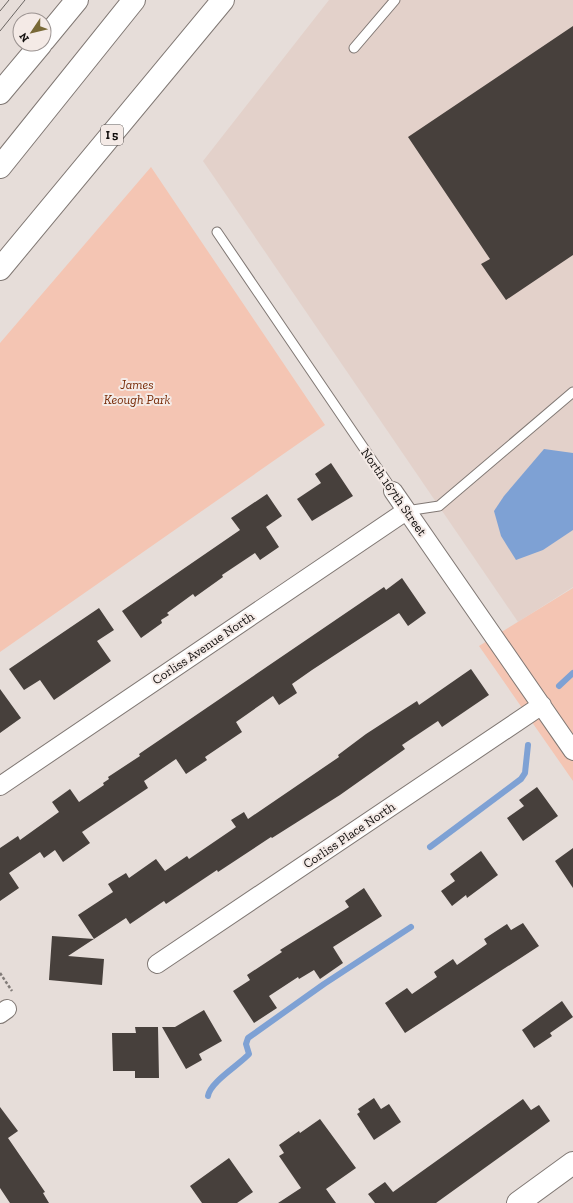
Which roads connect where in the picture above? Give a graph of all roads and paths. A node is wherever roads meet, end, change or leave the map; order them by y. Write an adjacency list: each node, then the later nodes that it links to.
1 (77, 0): 5 (main road)
2 (134, 0): 9 (main road)
3 (223, 0): 11 (main road, I 5)
4 (395, 0): 6 (lane)
5 (52, 30)
6 (354, 48)
7 (34, 52): 8 (main road)
8 (0, 94)
9 (0, 167)
10 (217, 232): 13 (lane, North 167th Street)
11 (0, 269)
12 (573, 392): 14 (lane)
13 (392, 491): 14 (street, North 167th Street)
14 (406, 511): 15 (street, North 167th Street); 17 (street, Corliss Avenue North)
15 (542, 706): 16 (street, North 167th Street); 18 (street, Corliss Place North)
16 (573, 751)
17 (0, 786)
18 (156, 964)
19 (573, 1163): 20 (main road)
20 (518, 1203)

